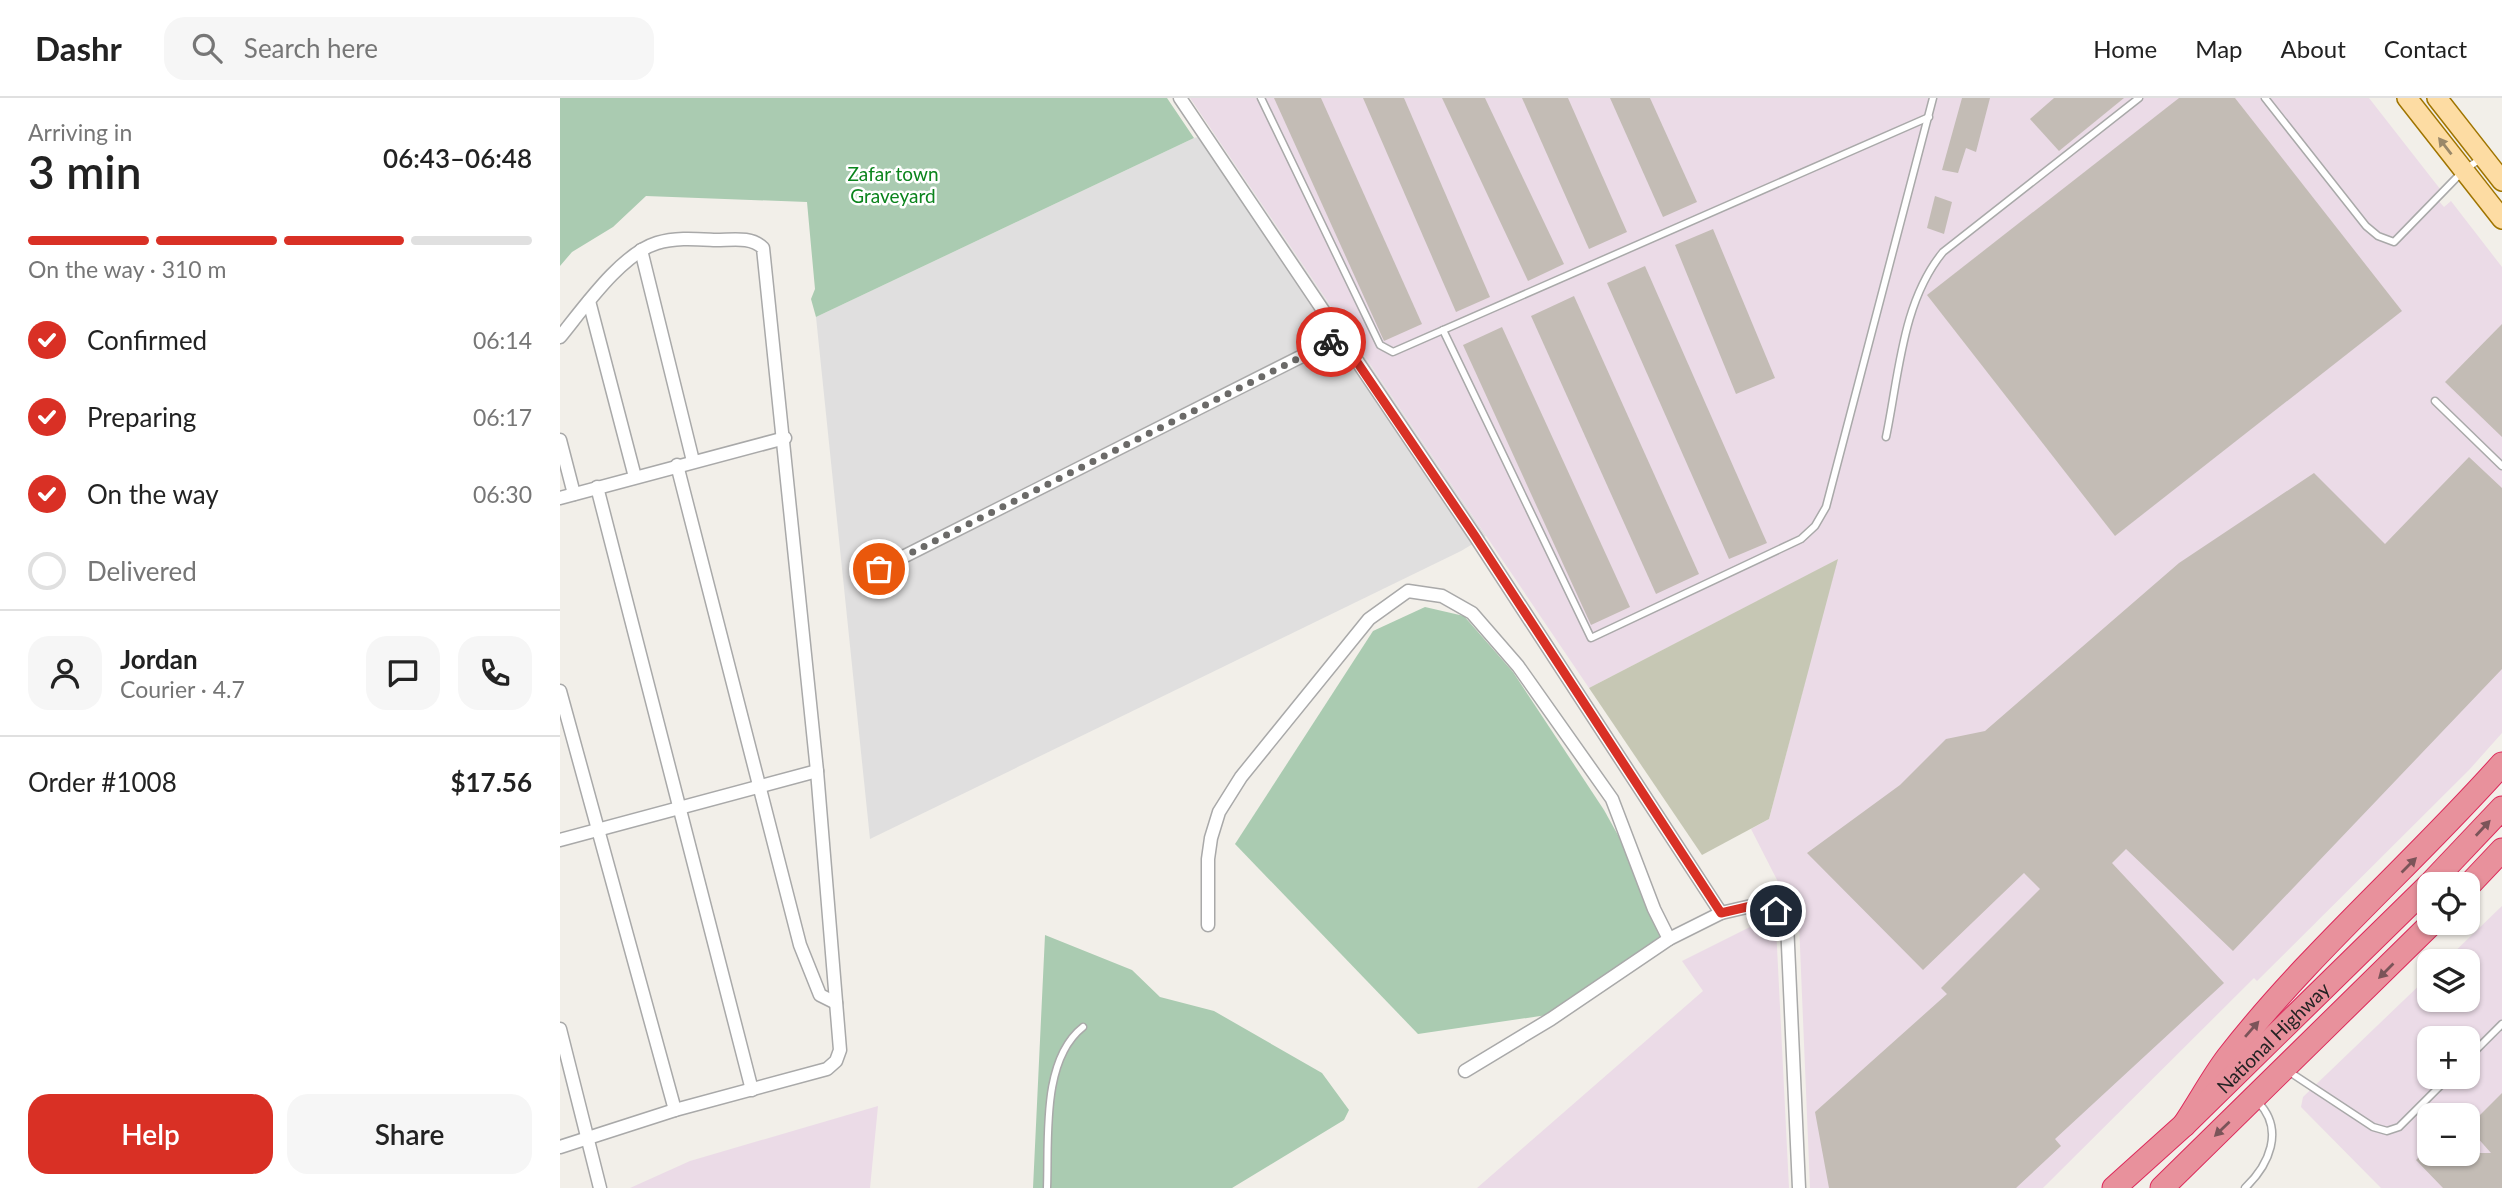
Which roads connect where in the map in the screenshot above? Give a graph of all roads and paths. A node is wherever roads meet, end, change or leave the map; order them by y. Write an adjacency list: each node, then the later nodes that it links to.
1 (1180, 98): 17 (street)
2 (1261, 98): 15 (lane)
3 (1933, 98): 8 (lane)
4 (2139, 98): 19 (lane)
5 (2265, 98): 10 (lane)
6 (2407, 98): 10 (main road, one-way to 6)
7 (2437, 98): 9 (main road)
8 (1929, 117): 15 (lane); 15 (lane)
9 (2483, 157): 10 (lane); 11 (main road)
10 (2464, 170): 12 (main road)
11 (2502, 181)
12 (2502, 219)
13 (641, 250): 14 (street); 20 (street); 22 (street)
14 (589, 300): 16 (street); 25 (street)
15 (1443, 330)
16 (560, 337)
17 (1340, 337): 29 (street); 42 (street)
18 (2435, 401): 24 (lane)
19 (1886, 437)
20 (785, 438): 22 (street); 32 (street)
21 (560, 440): 27 (street)
22 (693, 461): 23 (street)
23 (677, 466): 25 (street); 33 (street)
24 (2502, 466)
25 (635, 477): 26 (street)
26 (597, 487): 27 (street); 34 (street)
27 (574, 494): 28 (street)
28 (560, 498)
29 (879, 569)
30 (560, 691): 36 (street)
31 (2502, 764): 57 (highway, one-way to 31)
32 (817, 771): 33 (street); 46 (street)
33 (757, 786): 34 (street); 46 (street)
34 (681, 807): 36 (street); 54 (street)
35 (2502, 808): 39 (highway, National Highway, one-way to 35)
36 (596, 830): 37 (street); 56 (street)
37 (560, 840)
38 (2502, 850): 40 (highway)
39 (2441, 872)
40 (2480, 873)
41 (2417, 896): 57 (highway, National Highway)
42 (1721, 913): 45 (street); 63 (street)
43 (1208, 925): 45 (street)
44 (2420, 935): 51 (highway, National Highway, one-way to 51)
45 (1669, 939): 52 (street)
46 (836, 1003): 54 (street)
47 (2502, 1024): 50 (lane)
48 (1083, 1027): 62 (lane)
49 (560, 1029): 58 (street)
50 (2480, 1046)
51 (2286, 1069): 53 (lane); 55 (highway, National Highway)
52 (1465, 1071)
53 (2436, 1089)
54 (752, 1090): 56 (street)
55 (2255, 1098): 60 (highway, National Highway, one-way to 60); 65 (lane)
56 (675, 1111): 58 (street)
57 (2184, 1125): 64 (highway, National Highway)
58 (588, 1139): 59 (street); 61 (street)
59 (560, 1147)
60 (2167, 1187)
61 (600, 1188)
62 (1047, 1188)
63 (1799, 1188)
64 (2114, 1188)
65 (2245, 1188)

